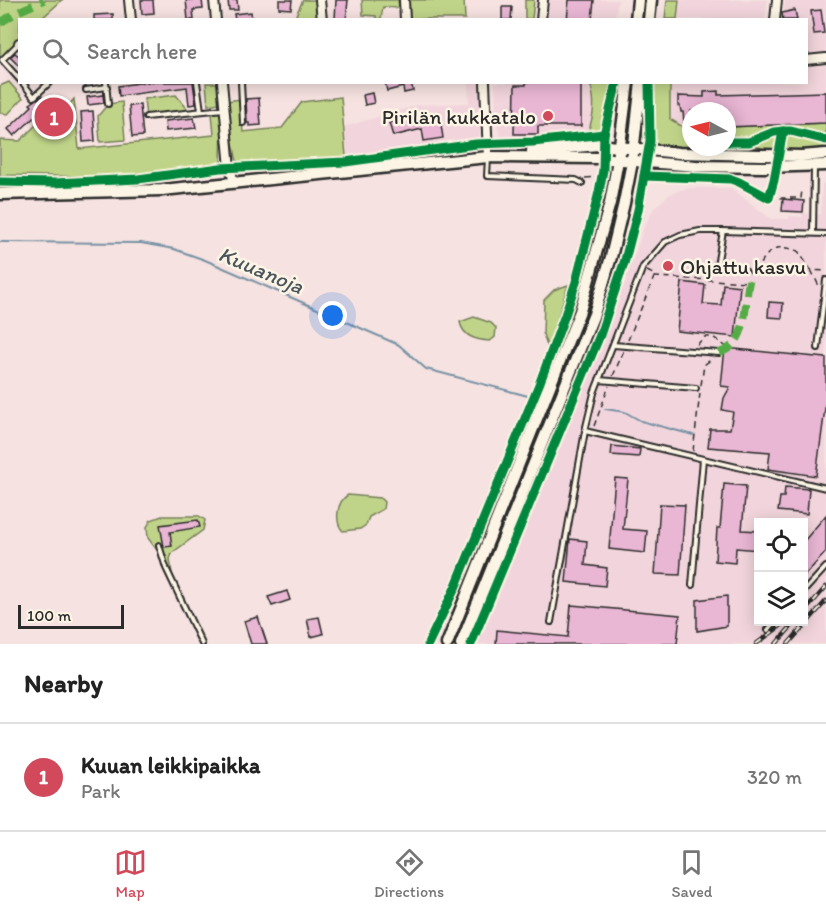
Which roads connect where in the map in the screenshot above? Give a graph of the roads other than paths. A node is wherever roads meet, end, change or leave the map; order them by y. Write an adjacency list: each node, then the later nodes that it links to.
1 (129, 0): 9 (street)
2 (214, 0): 10 (street)
3 (320, 0): 11 (street)
4 (404, 0): 12 (street)
5 (543, 0): 13 (street)
6 (638, 0): 14 (main road)
7 (651, 0): 15 (main road)
8 (777, 0): 16 (street)
9 (130, 18)
10 (216, 18)
11 (322, 18)
12 (405, 18)
13 (541, 18)
14 (636, 18)
15 (649, 18)
16 (775, 18)
17 (18, 45): 20 (lane)
18 (826, 58): 19 (street)
19 (808, 60)
20 (18, 78)
21 (23, 84): 22 (lane)
22 (48, 84)
23 (197, 84): 33 (lane)
24 (222, 84): 32 (street)
25 (241, 84): 35 (lane)
26 (485, 84): 38 (street)
27 (628, 84): 36 (main road)
28 (641, 84): 37 (main road)
29 (106, 85): 30 (lane); 31 (lane)
30 (86, 90)
31 (108, 104)
32 (225, 108): 33 (lane); 42 (street)
33 (201, 111): 34 (lane)
34 (146, 117)
35 (243, 123)
36 (620, 147): 37 (main road); 38 (main road); 39 (main road)
37 (633, 149): 40 (main road); 41 (main road)
38 (491, 157): 39 (main road); 42 (main road); 43 (lane)
39 (618, 160): 41 (main road); 66 (main road)
40 (820, 160): 41 (main road); 46 (lane)
41 (632, 162): 67 (main road)
42 (234, 182): 44 (main road)
43 (582, 183)
44 (0, 194)
45 (723, 231): 46 (lane); 48 (lane); 50 (lane)
46 (813, 233): 47 (lane)
47 (826, 234)
48 (717, 266)
49 (826, 280): 51 (lane)
50 (613, 345): 52 (lane); 53 (lane)
51 (818, 348)
52 (719, 353)
53 (599, 380): 54 (lane); 55 (lane)
54 (696, 388)
55 (585, 431): 56 (lane); 62 (lane)
56 (703, 459): 57 (lane); 60 (lane)
57 (826, 488)
58 (159, 545): 65 (lane)
59 (826, 567): 61 (lane)
60 (692, 585)
61 (808, 587)
62 (550, 622)
63 (771, 626): 64 (lane)
64 (768, 630)
65 (202, 644)
66 (447, 644)
67 (461, 644)

